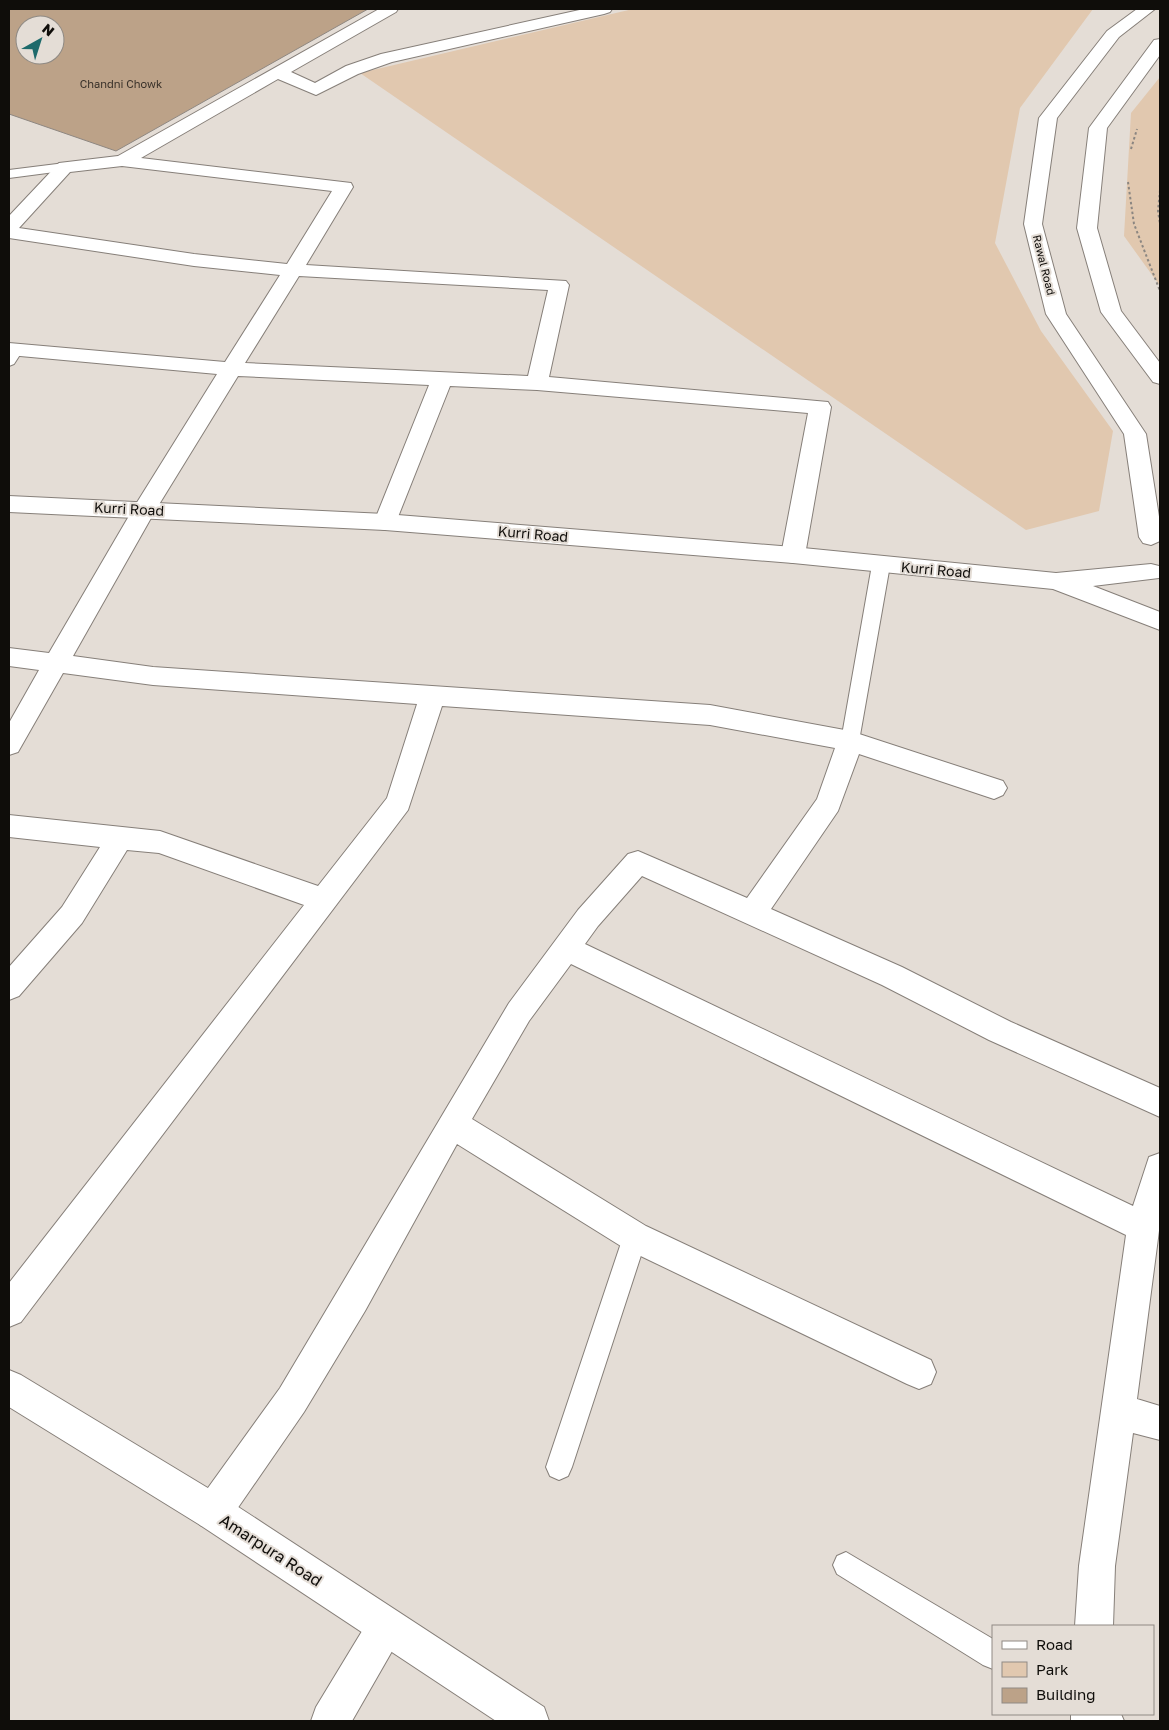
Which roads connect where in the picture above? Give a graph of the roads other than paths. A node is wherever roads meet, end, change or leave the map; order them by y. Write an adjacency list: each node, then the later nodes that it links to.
1 (390, 9): 5 (street)
2 (604, 9): 5 (street)
3 (1147, 9): 20 (street, Rawal Road)
4 (1160, 44): 14 (street)
5 (276, 72): 6 (street)
6 (122, 161): 7 (street); 11 (street)
7 (65, 167): 8 (lane); 9 (street)
8 (9, 174)
9 (9, 227)
10 (9, 232): 11 (street)
11 (292, 270): 13 (street); 16 (street)
12 (11, 353): 13 (street)
13 (230, 369): 15 (street); 18 (street)
14 (1160, 377)
15 (442, 378): 16 (street); 19 (street)
16 (537, 383): 21 (street)
17 (9, 504): 18 (street, Kurri Road)
18 (144, 510): 19 (street, Kurri Road); 28 (street)
19 (385, 522): 21 (street, Kurri Road)
20 (1155, 529): 23 (street, Rawal Road)
21 (794, 555): 22 (street, Kurri Road)
22 (881, 565): 24 (street, Kurri Road); 30 (lane)
23 (1151, 572): 24 (street); 25 (street, Rawal Road)
24 (1056, 581): 26 (street)
25 (1160, 593)
26 (1160, 621)
27 (9, 657): 28 (street)
28 (56, 662): 29 (street); 31 (street)
29 (432, 696): 30 (street); 35 (street)
30 (850, 741): 32 (street); 36 (street)
31 (9, 745)
32 (994, 788)
33 (9, 826): 34 (street)
34 (120, 838): 35 (street); 38 (street)
35 (324, 900): 44 (street)
36 (752, 913): 37 (street); 39 (street)
37 (566, 948): 40 (street); 42 (street)
38 (9, 987)
39 (1160, 1103)
40 (452, 1124): 43 (street); 50 (street)
41 (1160, 1168): 42 (street)
42 (1143, 1227): 47 (street)
43 (634, 1237): 45 (street); 49 (lane)
44 (9, 1310)
45 (919, 1372)
46 (9, 1387): 50 (street, Amarpura Road)
47 (1118, 1411): 48 (street); 52 (street)
48 (1160, 1423)
49 (559, 1467)
50 (214, 1512): 53 (street, Amarpura Road)
51 (846, 1566): 54 (lane)
52 (1094, 1625)
53 (386, 1626): 55 (street); 56 (street, Amarpura Road)
54 (992, 1654)
55 (330, 1721)
56 (530, 1721)

